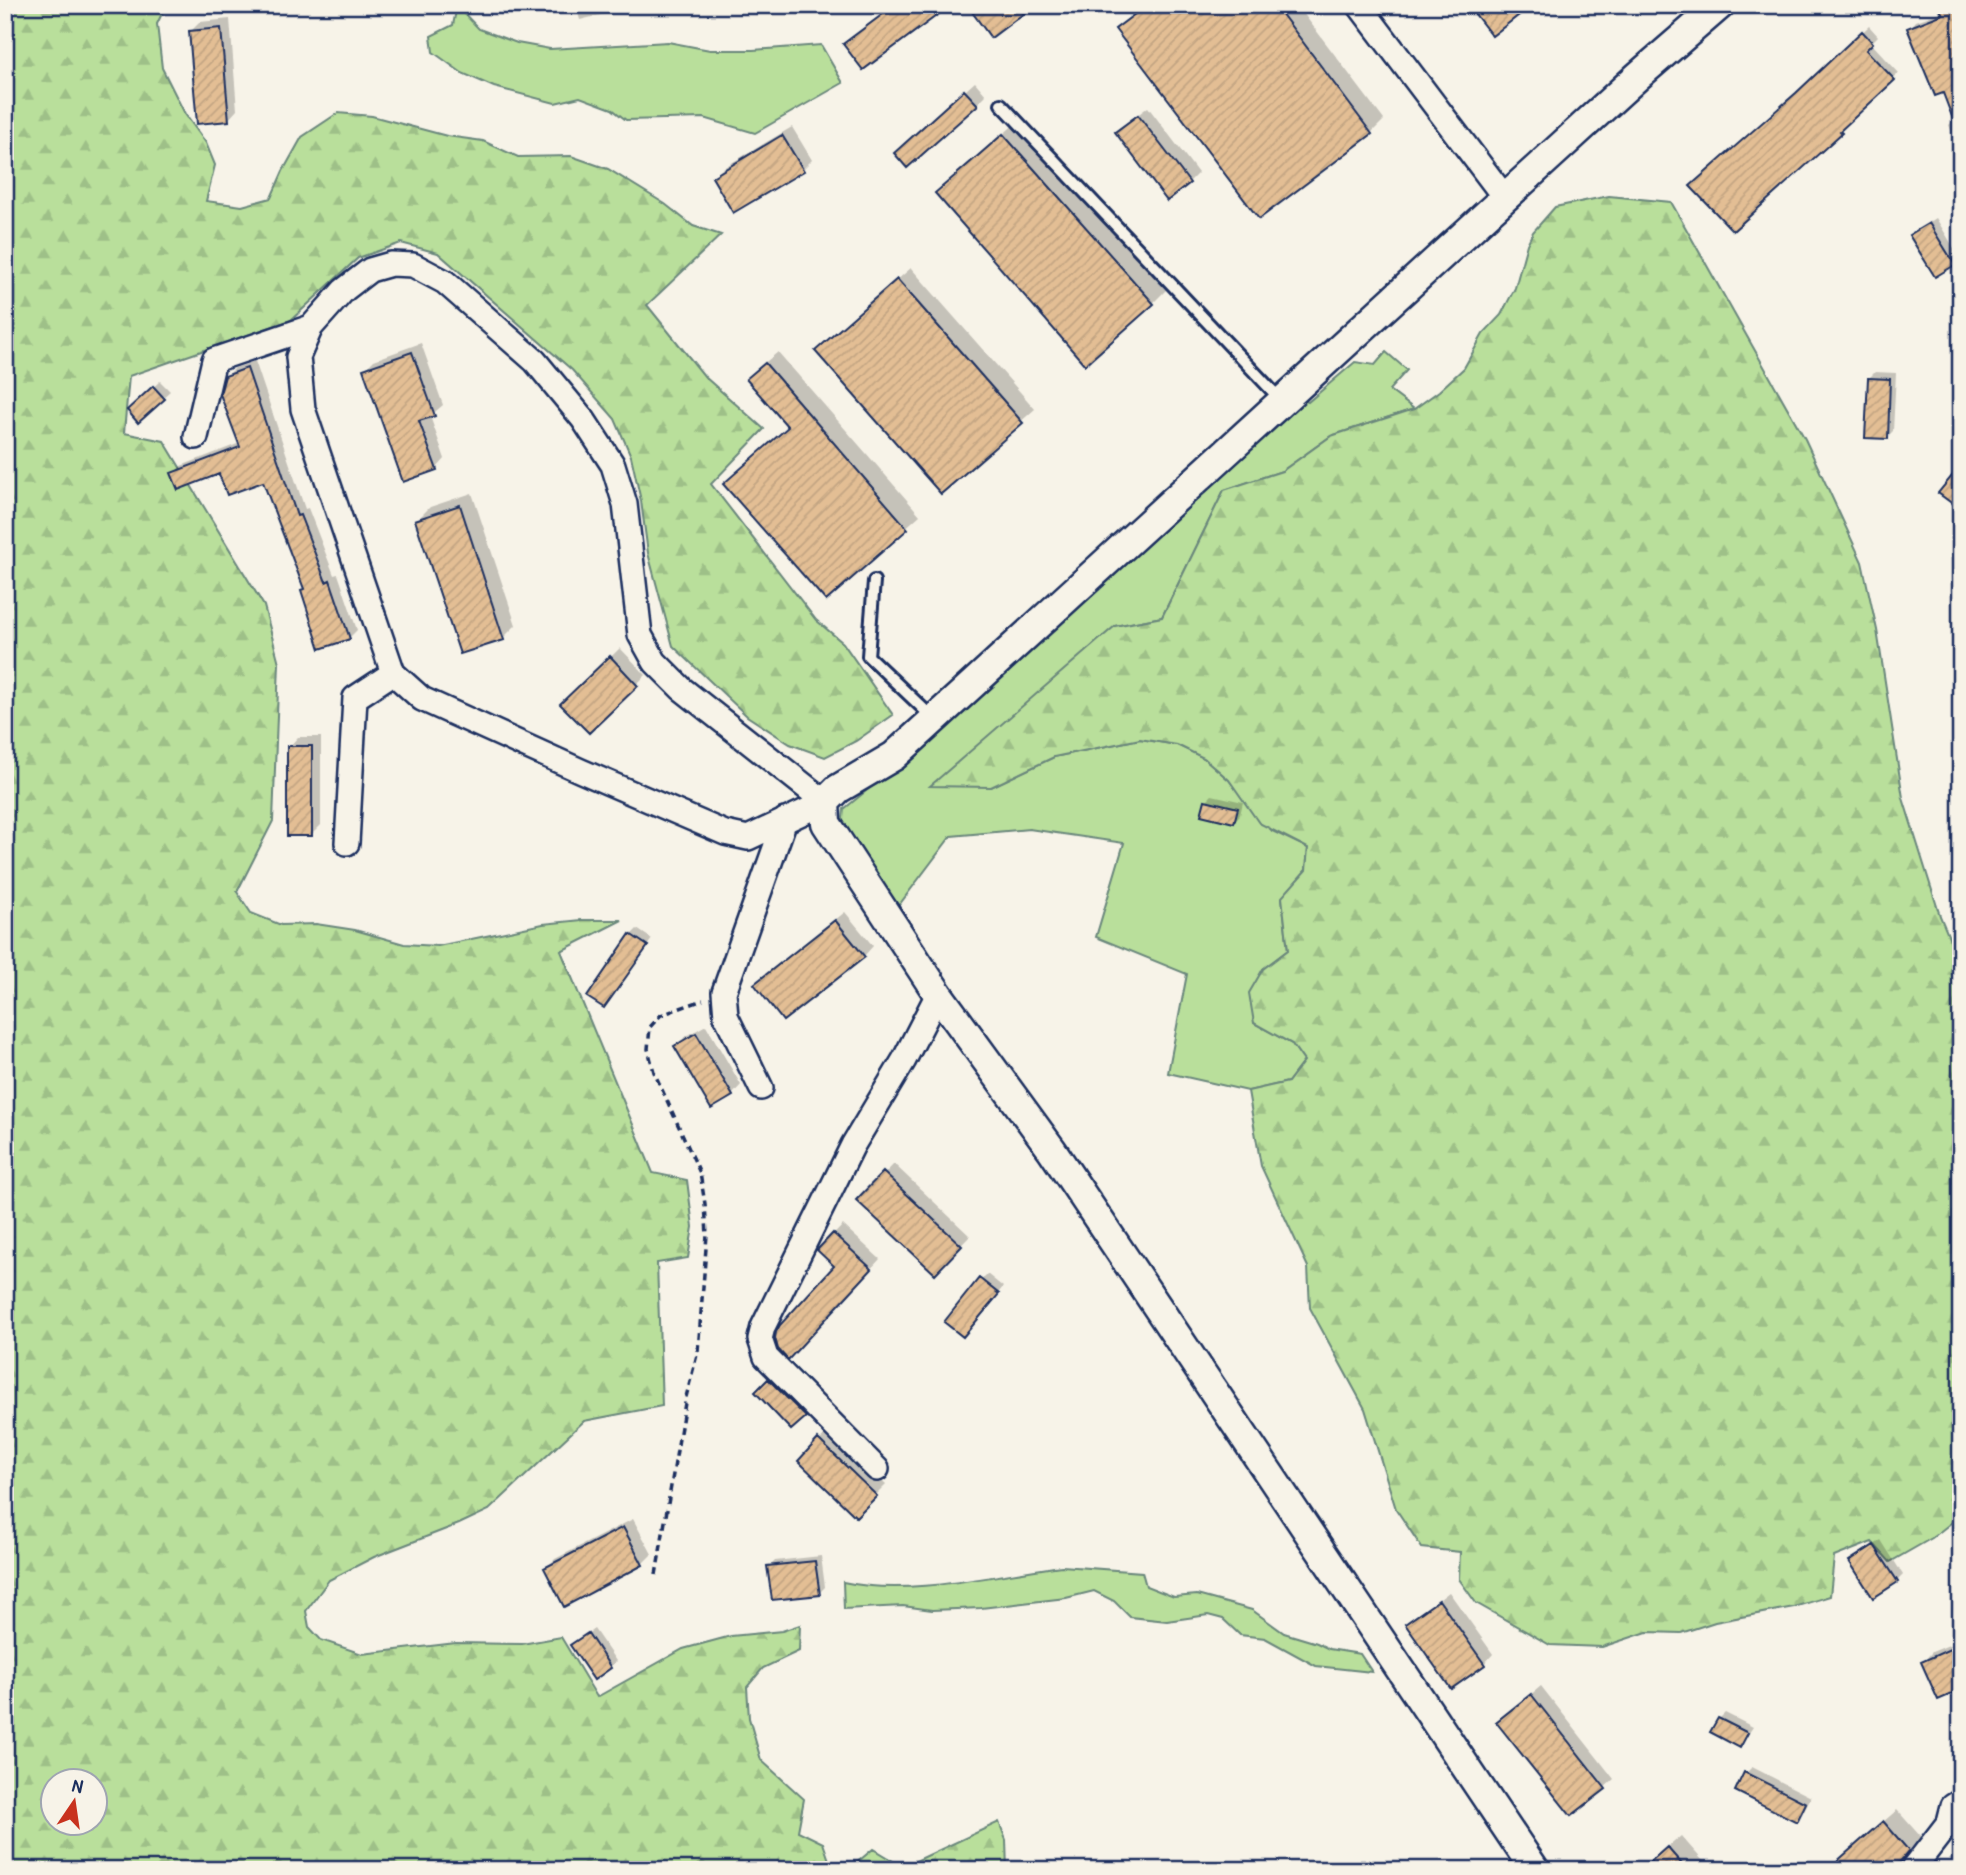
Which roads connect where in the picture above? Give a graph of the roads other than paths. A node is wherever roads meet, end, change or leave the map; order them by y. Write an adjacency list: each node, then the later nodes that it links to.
1 (1359, 5): 4 (street)
2 (1720, 5): 4 (street)
3 (1001, 104): 6 (lane)
4 (1505, 198): 6 (street)
5 (311, 327): 7 (street); 9 (street); 11 (street)
6 (1282, 401): 10 (street)
7 (196, 437)
8 (874, 581): 10 (lane)
9 (393, 673): 12 (street); 13 (street)
10 (934, 719): 11 (street)
11 (825, 802): 12 (street); 14 (street)
12 (785, 820): 15 (street)
13 (347, 843)
14 (938, 994): 16 (street); 18 (street)
15 (761, 1088)
16 (877, 1469)
17 (1961, 1801): 19 (street)
18 (1535, 1870)
19 (1912, 1870)

